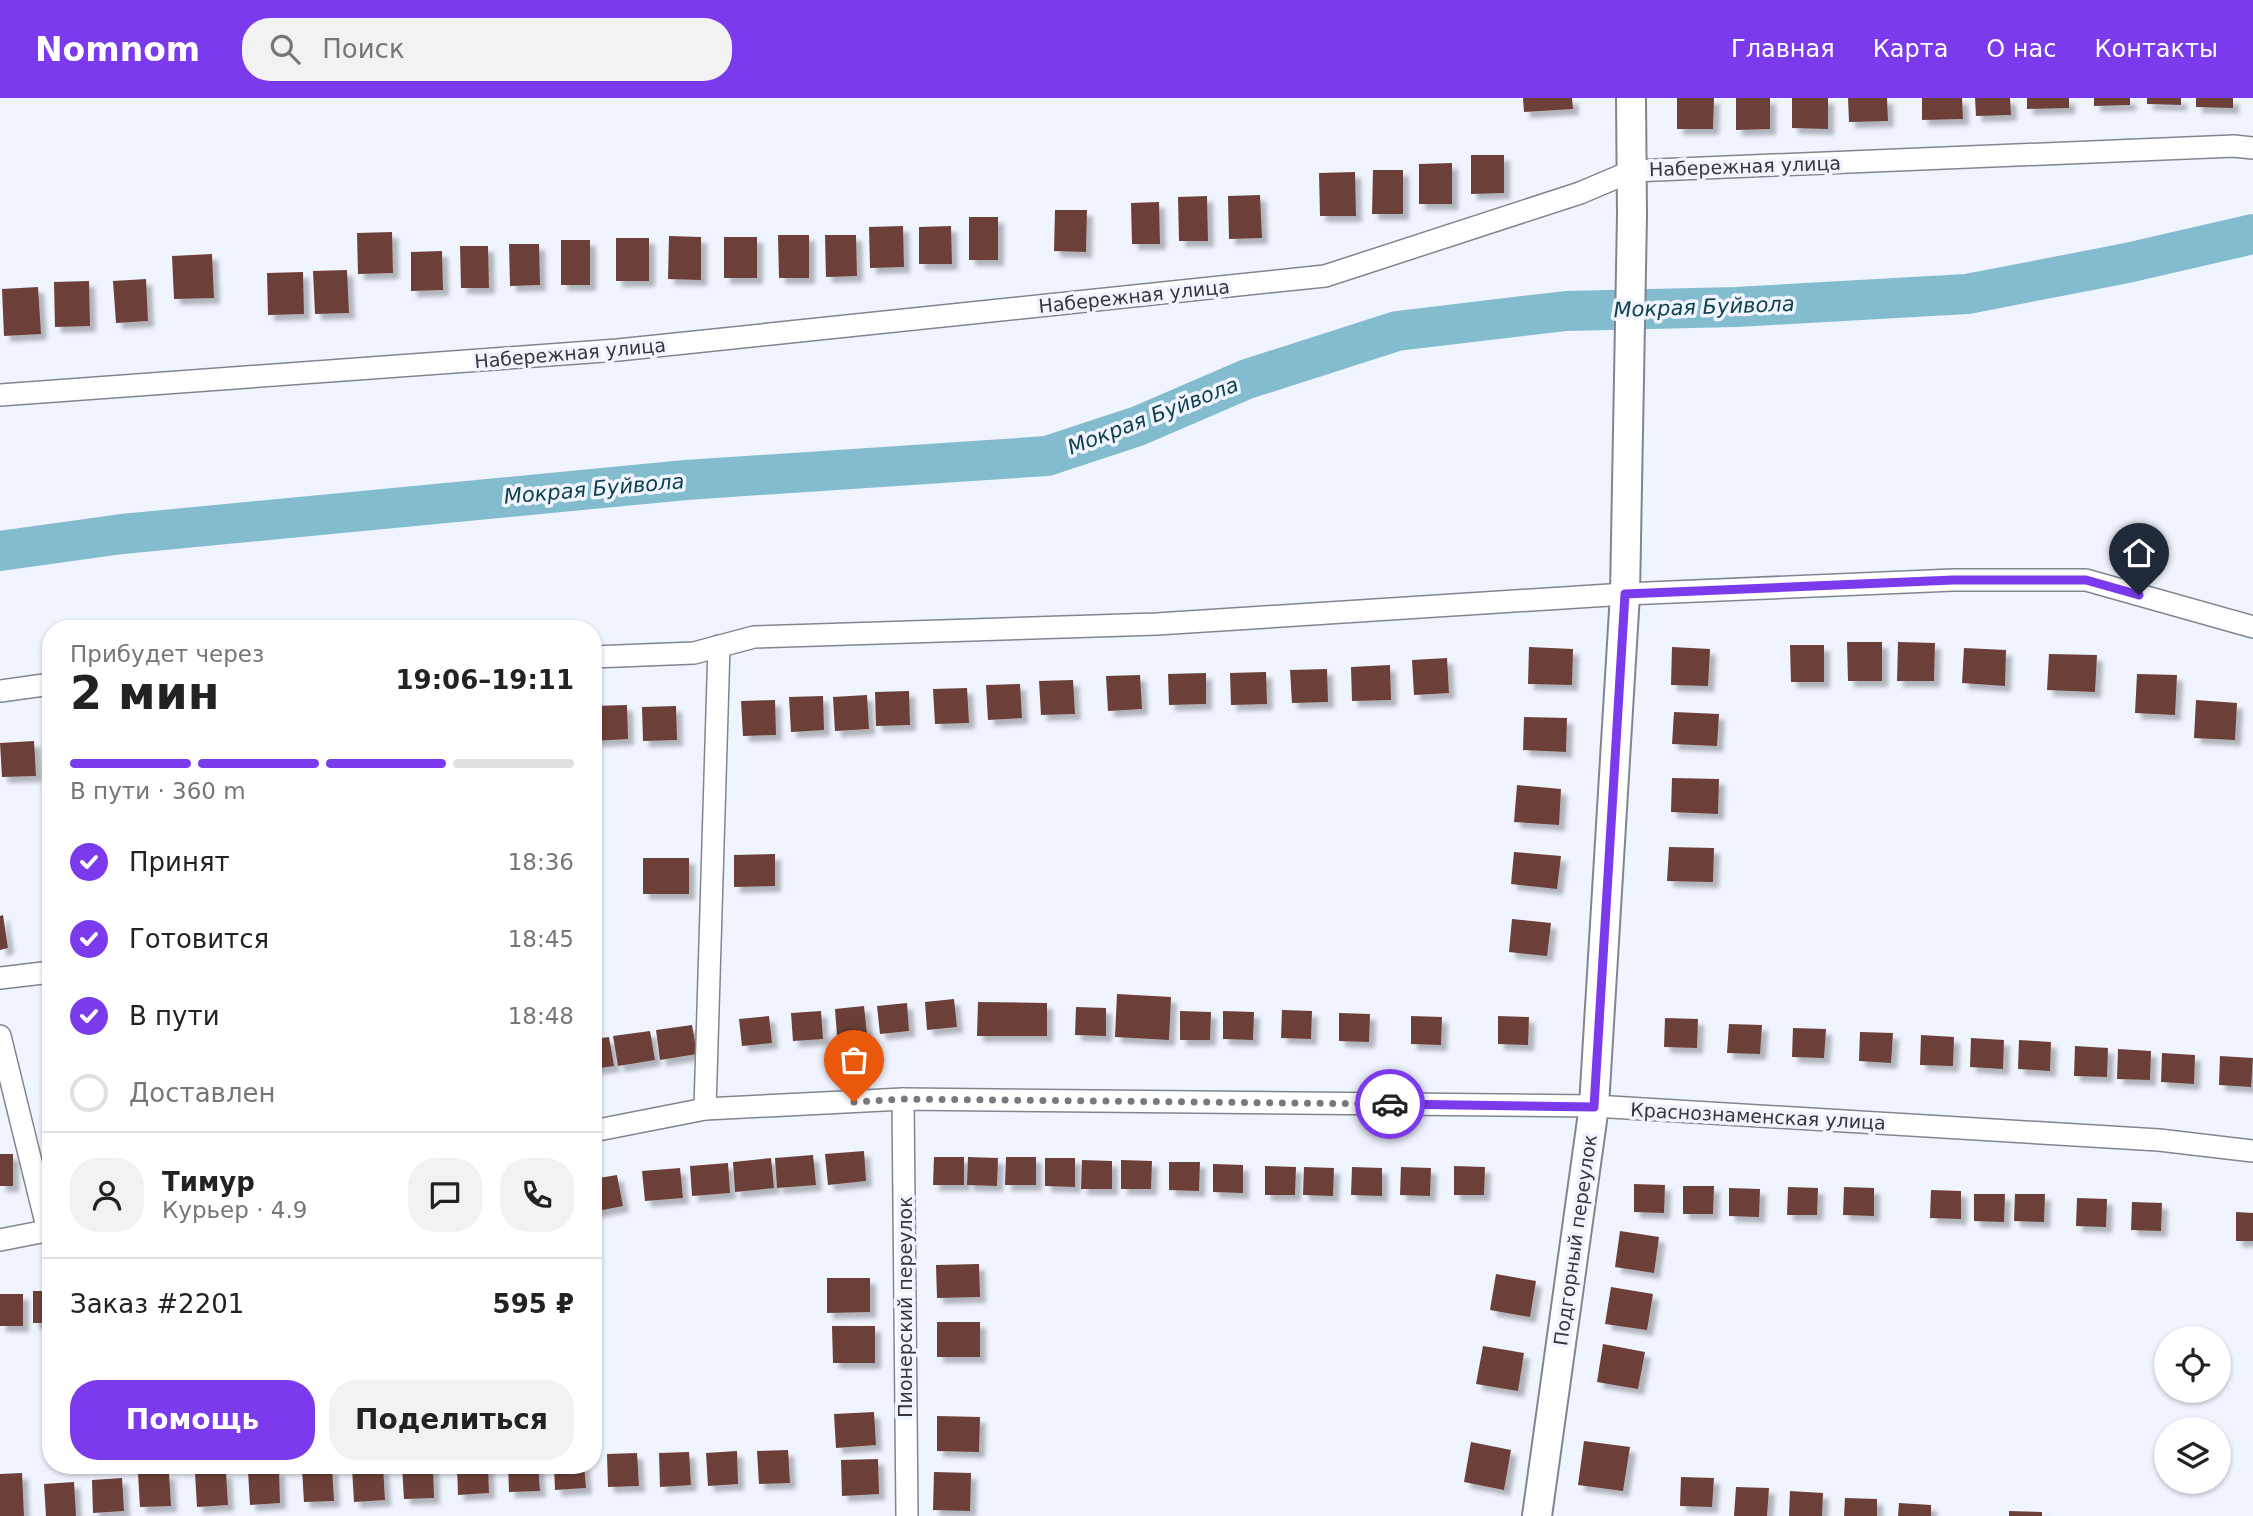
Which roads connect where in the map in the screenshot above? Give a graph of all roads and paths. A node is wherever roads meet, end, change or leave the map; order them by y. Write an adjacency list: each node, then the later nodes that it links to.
1 (1631, 98): 3 (main road)
2 (2253, 148): 3 (street, Набережная улица)
3 (1632, 171): 4 (street, Набережная улица); 5 (main road, Подгорный переулок)
4 (0, 395)
5 (1625, 594): 6 (street); 7 (street); 15 (main road, Подгорный переулок)
6 (2253, 627)
7 (719, 646): 8 (street); 16 (street)
8 (602, 657)
9 (42, 685): 10 (street)
10 (0, 691)
11 (42, 973): 12 (street)
12 (0, 978)
13 (0, 1035): 19 (street)
14 (904, 1099): 15 (street, Краснознаменская улица); 16 (street, Краснознаменская улица); 22 (street, Пионерский переулок)
15 (1594, 1107): 18 (street, Краснознаменская улица); 23 (main road, Подгорный переулок)
16 (705, 1110): 17 (street, Краснознаменская улица)
17 (602, 1129)
18 (2253, 1151)
19 (42, 1203)
20 (42, 1232): 21 (street)
21 (0, 1240)
22 (907, 1516)
23 (1537, 1516)

